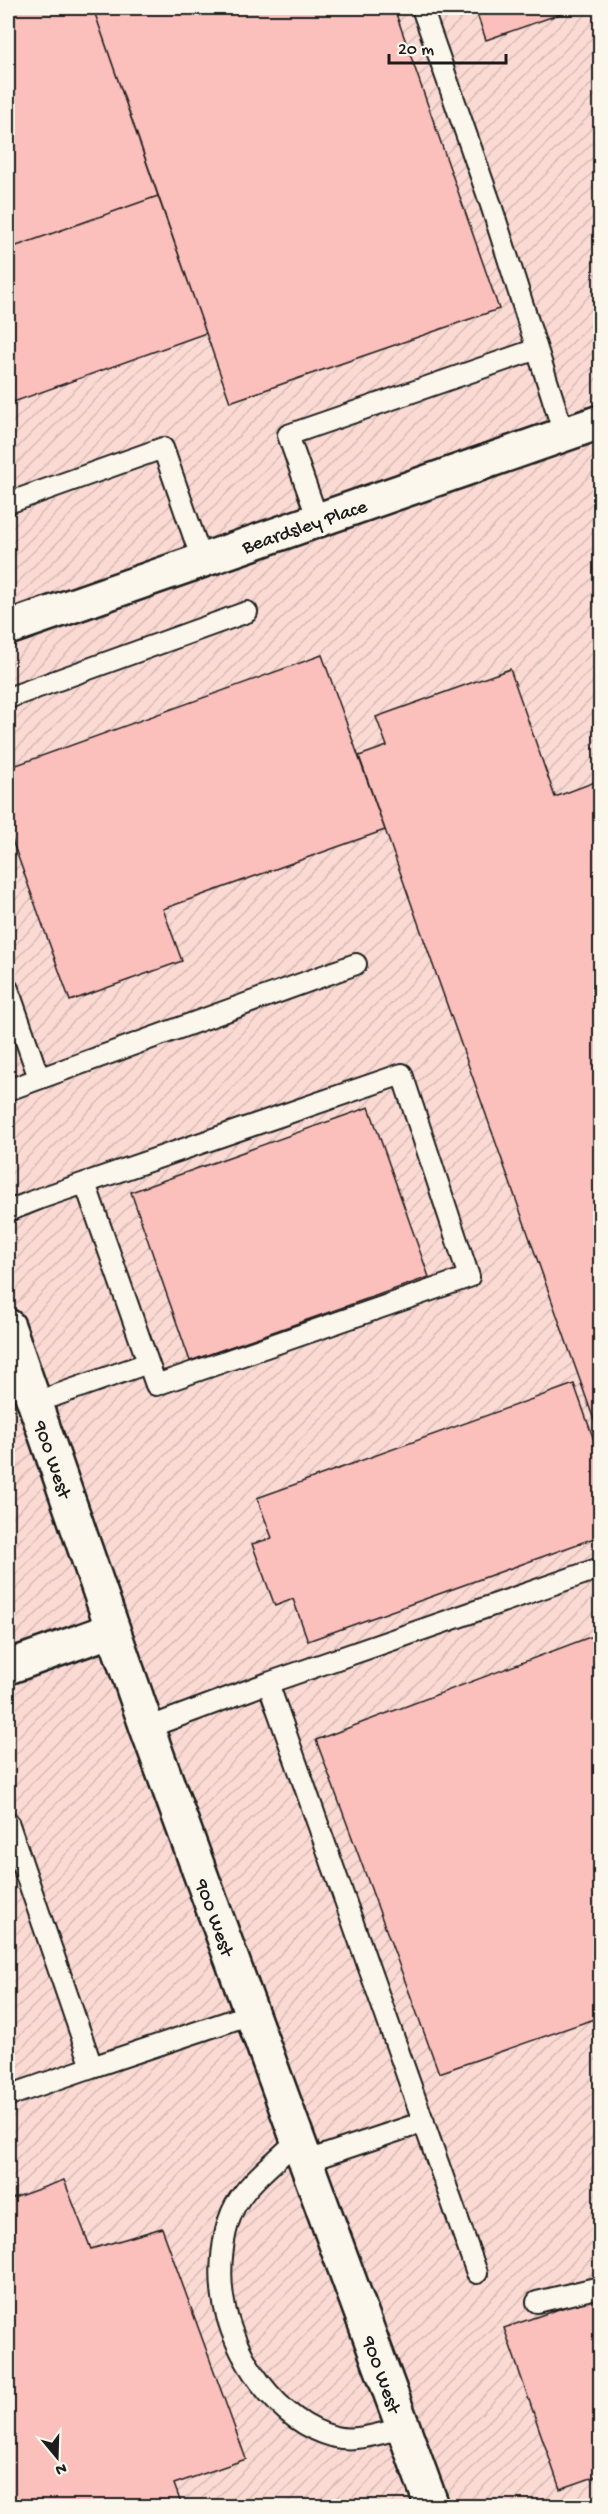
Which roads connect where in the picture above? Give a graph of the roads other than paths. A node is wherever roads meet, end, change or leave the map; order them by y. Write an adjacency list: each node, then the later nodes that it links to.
1 (422, 8): 2 (lane)
2 (537, 349): 4 (lane); 6 (lane)
3 (600, 422): 4 (main road, Beardsley Place)
4 (564, 434): 6 (main road, Beardsley Place)
5 (8, 503): 7 (lane)
6 (318, 520): 7 (main road, Beardsley Place)
7 (202, 560): 9 (main road, Beardsley Place)
8 (247, 612): 10 (lane)
9 (8, 628)
10 (8, 698)
11 (356, 964): 13 (lane)
12 (8, 989): 13 (lane)
13 (39, 1078): 14 (lane)
14 (8, 1090)
15 (85, 1183): 16 (lane); 18 (lane); 18 (lane)
16 (8, 1211)
17 (8, 1326): 19 (main road, 900 West)
18 (148, 1364): 19 (lane)
19 (34, 1403): 21 (main road, 900 West)
20 (600, 1568): 23 (lane)
21 (112, 1630): 22 (main road); 24 (main road, 900 West)
22 (8, 1667)
23 (268, 1683): 24 (lane); 29 (lane)
24 (147, 1728): 26 (main road, 900 West)
25 (8, 1822): 27 (lane)
26 (251, 2014): 27 (lane); 30 (main road, 900 West)
27 (92, 2067): 28 (lane)
28 (8, 2096)
29 (424, 2122): 30 (lane); 31 (lane)
30 (301, 2152): 34 (main road, 900 West); 34 (lane)
31 (477, 2273)
32 (600, 2287): 33 (lane)
33 (537, 2302)
34 (403, 2428): 35 (main road, 900 West)
35 (432, 2506)

